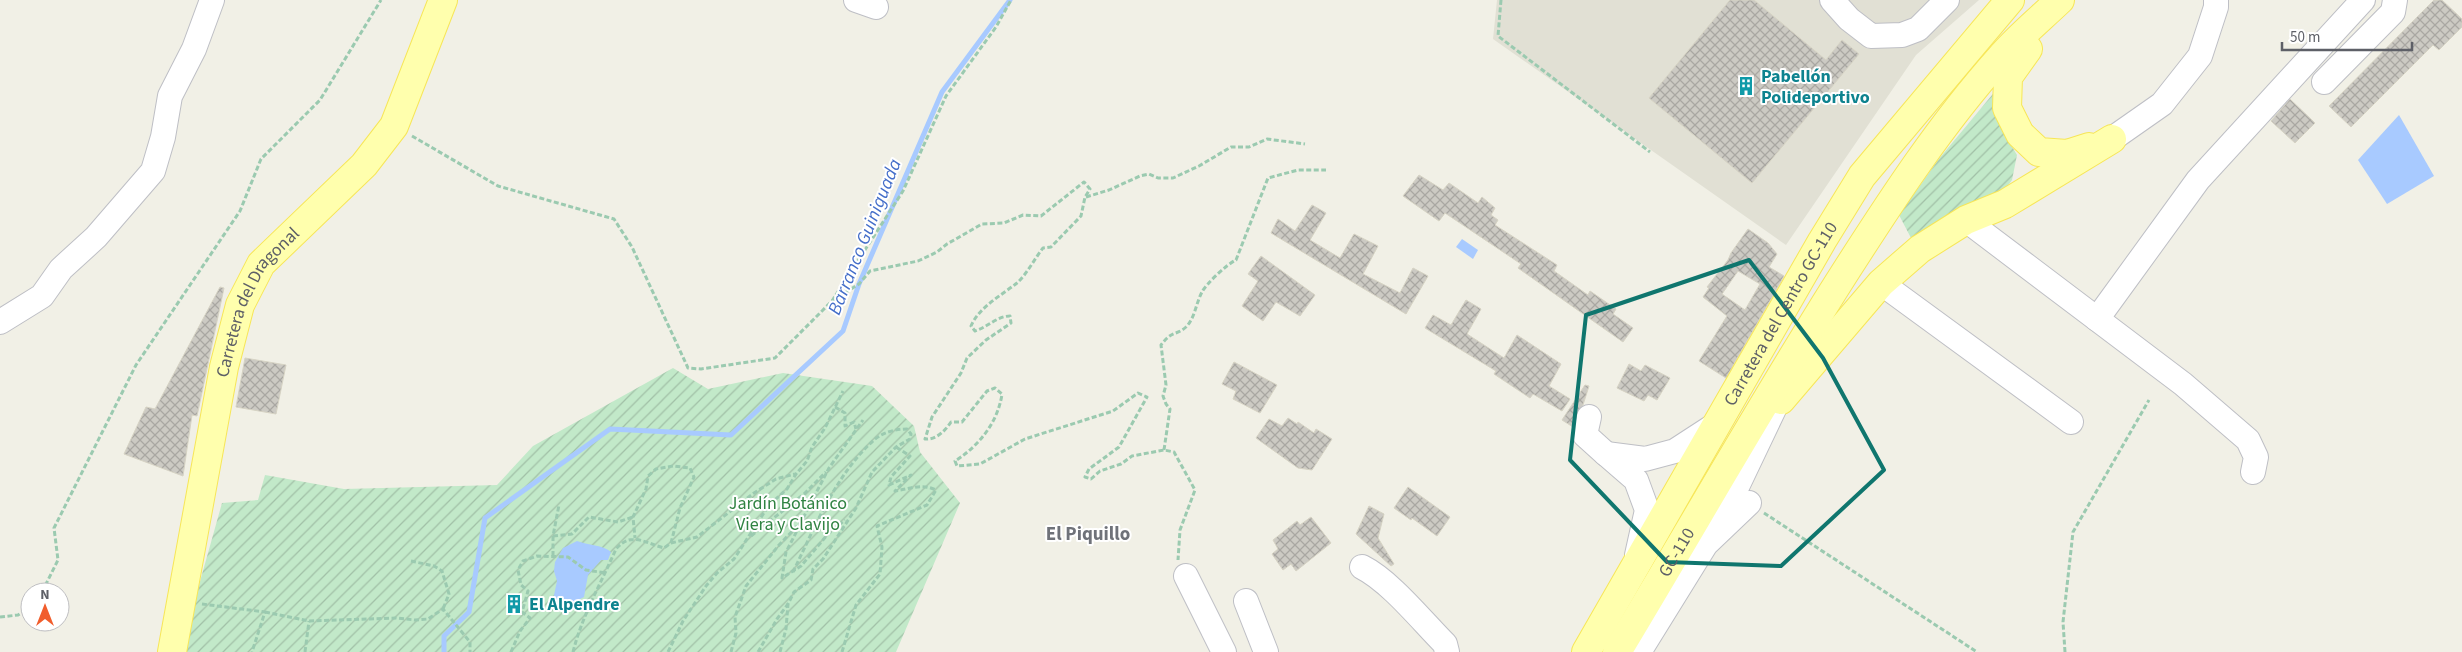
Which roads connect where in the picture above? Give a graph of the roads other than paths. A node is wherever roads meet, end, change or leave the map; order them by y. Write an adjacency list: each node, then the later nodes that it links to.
1 (212, 0): 17 (street)
2 (443, 0): 31 (main road, Carretera del Dragonal)
3 (1832, 0): 4 (street)
4 (1947, 0)
5 (2010, 0): 21 (main road, Carretera del Centro GC-110 / GC-110)
6 (2062, 0): 11 (main road); 22 (main road, Carretera del Centro GC-110 / GC-110)
7 (2216, 0): 12 (street)
8 (2363, 0): 16 (street)
9 (2395, 0): 10 (street)
10 (2324, 82)
11 (2020, 134): 12 (main road); 13 (main road)
12 (2112, 139): 13 (main road)
13 (2005, 204): 14 (main road)
14 (1966, 220): 15 (main road); 16 (street)
15 (1881, 283): 18 (main road); 20 (street)
16 (2098, 319): 24 (street)
17 (0, 322)
18 (1775, 407): 22 (main road); 26 (street)
19 (1589, 418): 23 (street)
20 (2071, 422)
21 (1715, 425): 23 (street); 27 (main road, Carretera del Centro GC-110 / GC-110)
22 (1737, 452): 26 (main road, GC-110 / GC-110)
23 (1606, 454): 27 (street)
24 (2252, 472)
25 (1749, 503): 37 (street)
26 (1675, 555): 36 (main road, GC-110 / GC-110)
27 (1636, 563): 35 (main road, Carretera del Centro GC-110 / GC-110)
28 (1362, 567): 34 (street)
29 (1186, 576): 32 (street)
30 (1246, 601): 33 (street)
31 (172, 652)
32 (1224, 652)
33 (1266, 652)
34 (1446, 652)
35 (1586, 652)
36 (1617, 652)
37 (1639, 652)

